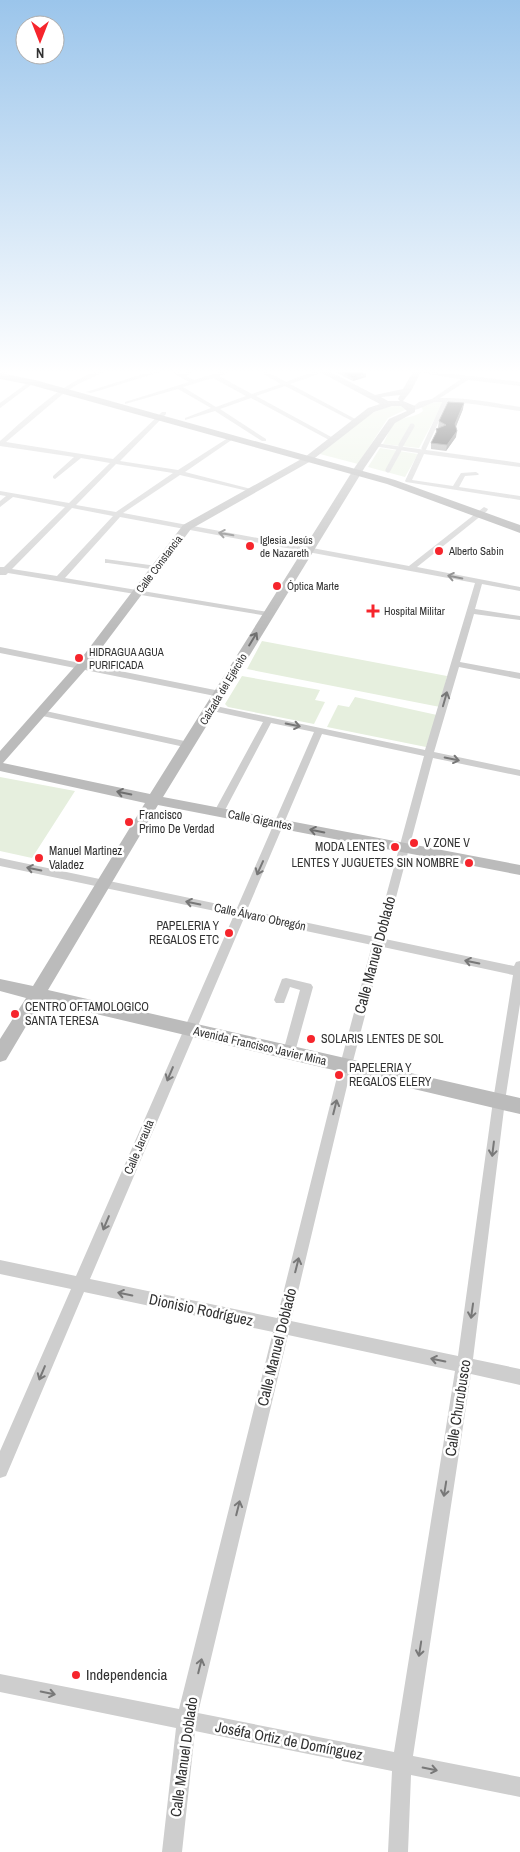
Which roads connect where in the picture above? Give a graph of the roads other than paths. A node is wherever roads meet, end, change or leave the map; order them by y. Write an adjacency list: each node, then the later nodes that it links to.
1 (79, 456): 16 (street)
2 (81, 456): 10 (street)
3 (120, 456): 10 (street)
4 (202, 456): 14 (street)
5 (367, 456): 12 (main road, Calzada del Ejército)
6 (395, 456): 13 (street)
7 (420, 456): 17 (street)
8 (468, 456): 11 (street)
9 (312, 457): 12 (main road); 19 (main road, Calle Constancia)
10 (114, 462): 14 (street); 24 (street)
11 (520, 465)
12 (358, 470): 17 (main road); 25 (main road); 30 (main road, Calzada del Ejército)
13 (388, 470)
14 (178, 472): 19 (street); 26 (street)
15 (476, 474): 18 (street)
16 (55, 477)
17 (410, 481): 18 (street); 25 (main road)
18 (455, 488): 22 (street)
19 (252, 490): 28 (main road, Calle Constancia)
20 (0, 493): 21 (street)
21 (11, 495): 23 (street); 24 (street)
22 (520, 498)
23 (0, 505)
24 (71, 505): 26 (street); 34 (street)
25 (481, 512): 27 (main road); 29 (main road); 33 (street)
26 (117, 514): 28 (street); 35 (street)
27 (520, 522)
28 (188, 527): 30 (street, one-way to 28); 32 (main road, Calle Constancia)
29 (520, 529)
30 (310, 549): 33 (street); 40 (main road, Calzada del Ejército)
31 (108, 561): 32 (street)
32 (157, 568): 38 (main road, Calle Constancia)
33 (412, 568): 36 (street, one-way to 33)
34 (2, 572): 35 (street)
35 (59, 579): 38 (street)
36 (479, 582): 37 (street); 39 (street, Calle Manuel Doblado)
37 (520, 589)
38 (137, 593): 40 (street); 44 (main road, Calle Constancia)
39 (470, 611): 41 (street); 43 (street, Calle Manuel Doblado)
40 (268, 614): 46 (main road, Calzada del Ejército, one-way to 40)
41 (520, 618)
42 (0, 651): 44 (street)
43 (455, 664): 45 (street); 52 (street, Calle Manuel Doblado, one-way to 43)
44 (81, 667): 46 (street); 48 (main road, Calle Constancia)
45 (520, 676)
46 (220, 694): 47 (main road, Calzada del Ejército)
47 (211, 708): 49 (street); 51 (main road, Calzada del Ejército)
48 (41, 712): 51 (street); 53 (main road, Calle Constancia)
49 (268, 720): 50 (street, one-way to 50); 57 (street)
50 (319, 731): 52 (street); 58 (street, Calle Jarauta)
51 (189, 745): 56 (main road, Calzada del Ejército)
52 (430, 754): 55 (street, one-way to 55); 59 (street, Calle Manuel Doblado)
53 (0, 760)
54 (0, 767): 56 (main road, Calle Gigantes, one-way to 54)
55 (520, 773)
56 (155, 800): 57 (main road, Calle Gigantes); 62 (main road, Calzada del Ejército)
57 (219, 812): 58 (main road, Calle Gigantes)
58 (280, 824): 59 (main road, Calle Gigantes, one-way to 58); 63 (street, Calle Jarauta, one-way to 63)
59 (404, 848): 61 (main road, Calle Gigantes); 64 (street, Calle Manuel Doblado)
60 (0, 862): 62 (street, Calle Álvaro Obregón, one-way to 60)
61 (520, 870)
62 (105, 884): 63 (street, Calle Álvaro Obregón, one-way to 62); 67 (main road, Calzada del Ejército)
63 (241, 913): 64 (street, Calle Álvaro Obregón); 69 (street, Calle Jarauta)
64 (379, 942): 65 (street, Calle Álvaro Obregón, one-way to 64); 72 (street, Calle Manuel Doblado)
65 (520, 969): 73 (street, Calle Churubusco)
66 (0, 985): 67 (main road, Avenida Francisco Javier Mina)
67 (37, 994): 69 (main road, Avenida Francisco Javier Mina); 71 (main road, Calzada del Ejército)
68 (280, 1000): 70 (street)
69 (190, 1029): 70 (main road, Avenida Francisco Javier Mina); 76 (street, Calle Jarauta, one-way to 76)
70 (289, 1052): 72 (main road, Avenida Francisco Javier Mina)
71 (0, 1055)
72 (346, 1065): 73 (main road, Avenida Francisco Javier Mina); 77 (street, Calle Manuel Doblado, one-way to 72)
73 (499, 1101): 74 (main road, Avenida Francisco Javier Mina); 78 (street, Calle Churubusco, one-way to 78)
74 (520, 1106)
75 (0, 1268): 76 (street, Dionisio Rodríguez)
76 (80, 1284): 77 (street, Dionisio Rodríguez, one-way to 76); 80 (street, Calle Jarauta, one-way to 80)
77 (282, 1327): 78 (street, Dionisio Rodríguez, one-way to 77); 82 (street, Calle Manuel Doblado, one-way to 77)
78 (464, 1366): 79 (street, Dionisio Rodríguez); 83 (street, Calle Churubusco, one-way to 83)
79 (520, 1377)
80 (0, 1470)
81 (0, 1683): 82 (street, Joséfa Ortiz de Domínguez, one-way to 82)
82 (186, 1721): 83 (street, Joséfa Ortiz de Domínguez); 85 (street, Calle Manuel Doblado)
83 (402, 1763): 84 (street, Joséfa Ortiz de Domínguez, one-way to 84); 86 (street, Calle Churubusco)
84 (520, 1787)
85 (172, 1852)
86 (398, 1852)

